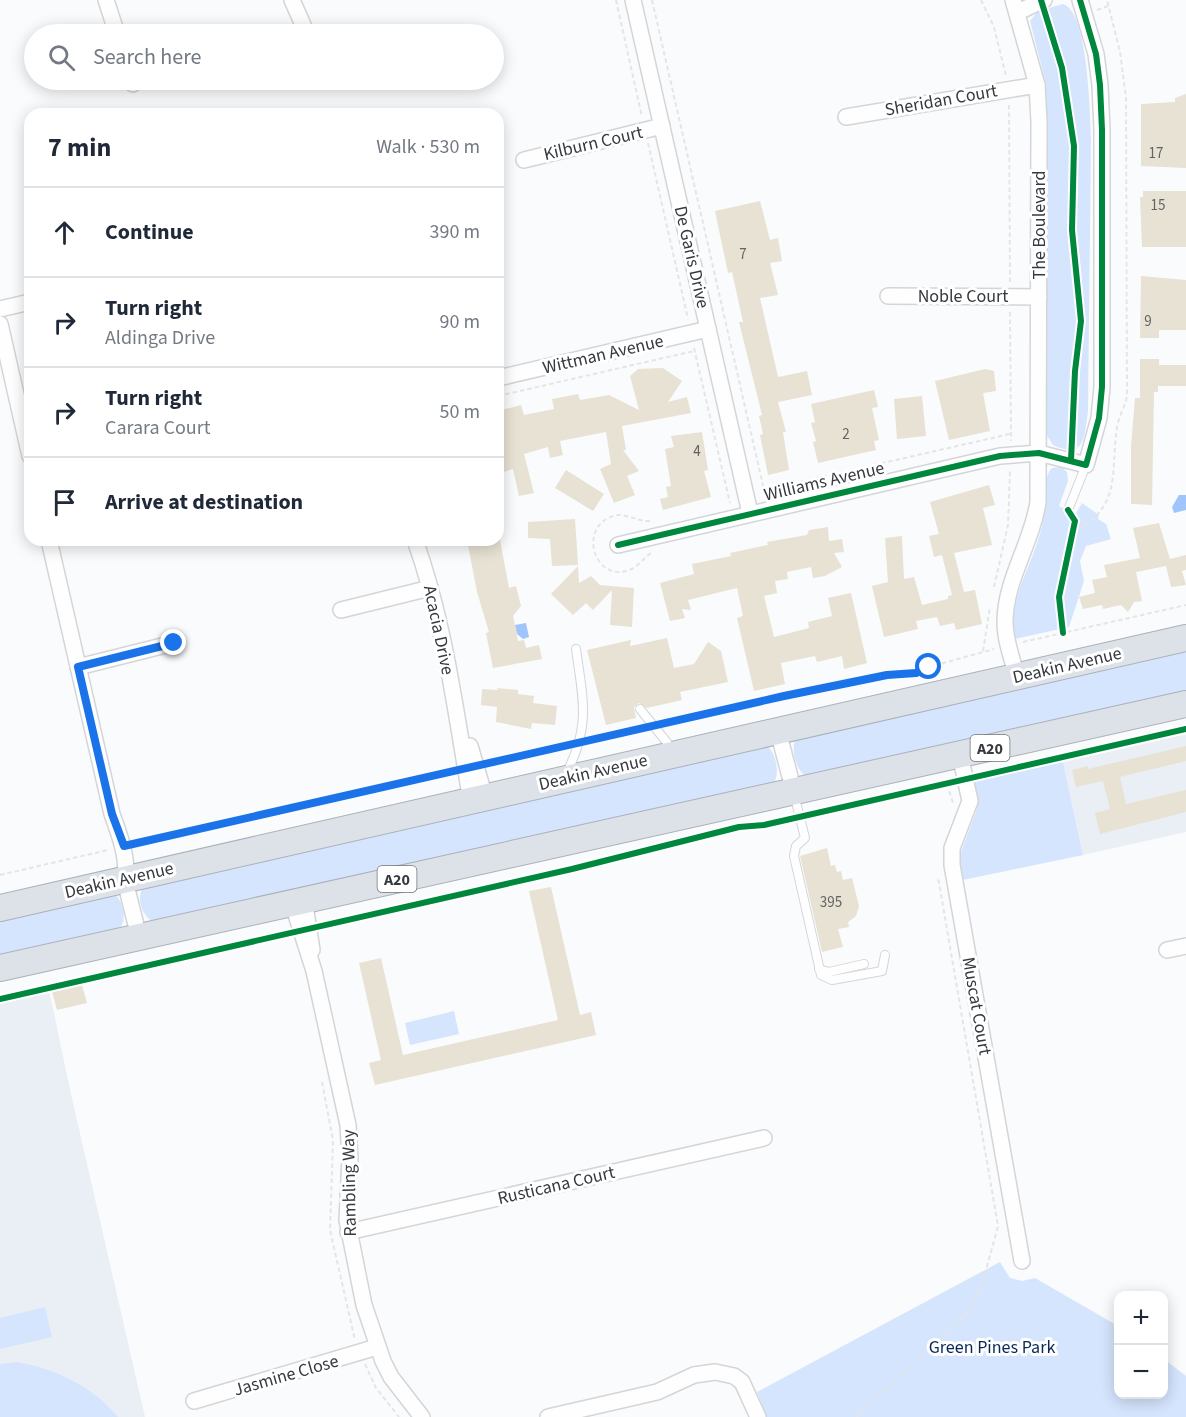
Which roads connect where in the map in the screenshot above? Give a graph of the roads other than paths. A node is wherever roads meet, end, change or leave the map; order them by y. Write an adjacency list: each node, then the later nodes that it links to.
1 (106, 0): 7 (street)
2 (292, 0): 8 (street)
3 (633, 0): 11 (street, De Garis Drive)
4 (1080, 0): 22 (street)
5 (1043, 1): 6 (street)
6 (1015, 6): 9 (street, The Boulevard)
7 (114, 24)
8 (303, 24)
9 (1037, 85): 10 (street, Sheridan Court); 14 (street, The Boulevard)
10 (846, 117)
11 (662, 126): 12 (street, Kilburn Court); 18 (street, De Garis Drive)
12 (524, 160)
13 (888, 296): 14 (street, Noble Court)
14 (1039, 297): 21 (street, The Boulevard)
15 (24, 303): 16 (street)
16 (0, 309)
17 (0, 324): 20 (street)
18 (708, 329): 19 (street, Wittman Avenue); 24 (street, De Garis Drive)
19 (504, 377)
20 (24, 430)
21 (1038, 453): 22 (street); 24 (street, Williams Avenue); 34 (street, The Boulevard)
22 (1086, 465): 23 (lane)
23 (1068, 510)
24 (750, 513): 25 (street, Williams Avenue)
25 (618, 545)
26 (50, 546): 33 (street)
27 (417, 546): 28 (street, Acacia Drive)
28 (430, 588): 29 (street); 42 (street, Acacia Drive)
29 (341, 610)
30 (1186, 638): 34 (highway, Deakin Avenue)
31 (174, 643): 33 (street)
32 (576, 649): 40 (lane)
33 (78, 667): 43 (street)
34 (1017, 676): 37 (highway, Deakin Avenue)
35 (1186, 704): 39 (highway, A20)
36 (640, 709): 38 (lane)
37 (778, 731): 38 (highway, Deakin Avenue); 41 (street)
38 (675, 754): 40 (highway, Deakin Avenue)
39 (960, 755): 41 (highway, A20); 55 (street, Muscat Court)
40 (564, 778): 42 (highway, Deakin Avenue)
41 (794, 792): 44 (highway, A20); 52 (lane)
42 (478, 799): 43 (highway, Deakin Avenue)
43 (126, 879): 45 (highway, Deakin Avenue); 46 (street)
44 (298, 901): 46 (highway, A20); 54 (street, Rambling Way)
45 (0, 908)
46 (139, 937): 51 (highway, A20)
47 (1186, 946): 48 (street)
48 (1167, 950)
49 (885, 955): 52 (lane)
50 (864, 964): 52 (lane)
51 (0, 968)
52 (819, 969)
53 (764, 1138): 54 (street, Rusticana Court)
54 (348, 1232): 56 (street, Rambling Way)
55 (1022, 1261)
56 (377, 1347): 57 (street, Jasmine Close); 59 (street, Rambling Way)
57 (194, 1401)
58 (583, 1413): 60 (street); 61 (street)
59 (422, 1417)
60 (548, 1417)
61 (758, 1417)

